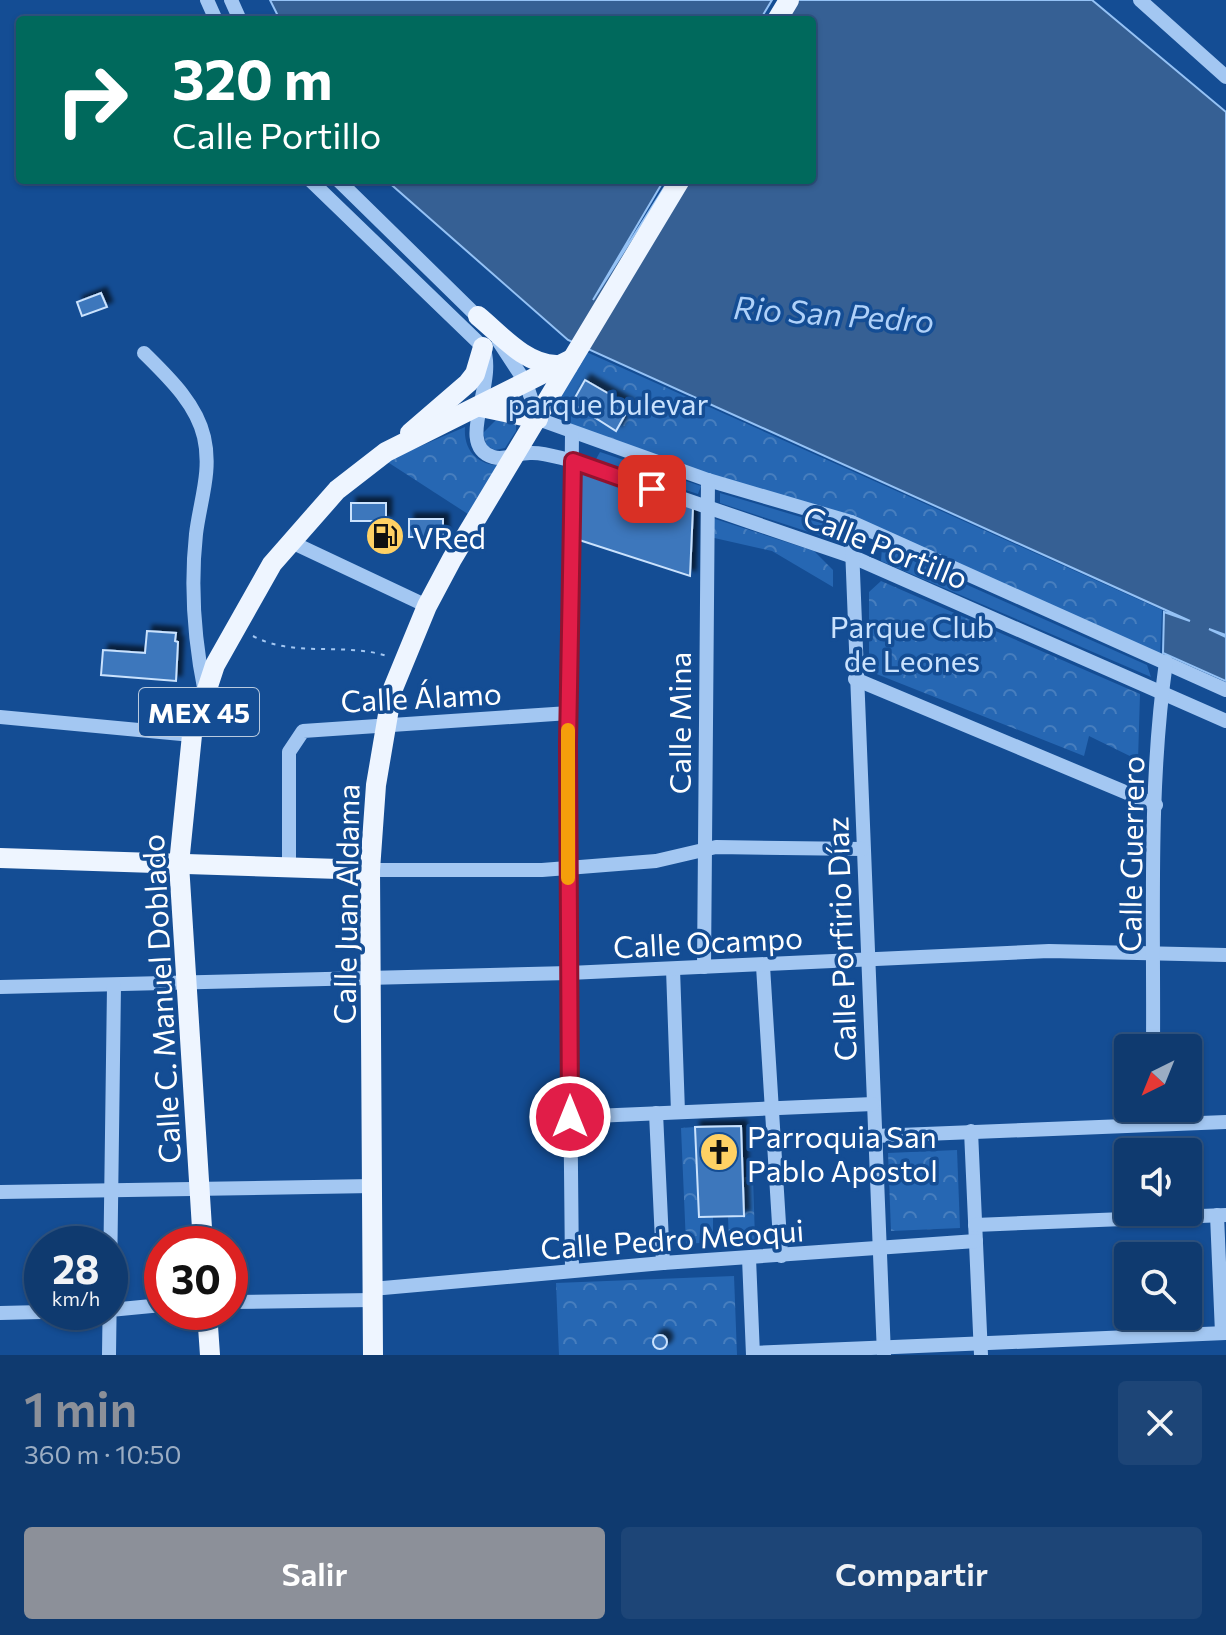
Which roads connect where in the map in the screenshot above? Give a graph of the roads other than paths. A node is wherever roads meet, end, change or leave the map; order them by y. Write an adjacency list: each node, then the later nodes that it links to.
1 (1140, 0): 2 (street)
2 (1226, 77)
3 (314, 184): 7 (street)
4 (342, 184): 6 (street)
5 (677, 184): 9 (main road, MEX 45)
6 (478, 316): 9 (main road); 10 (street)
7 (483, 347): 11 (street); 14 (main road)
8 (144, 353): 27 (street)
9 (568, 359): 10 (main road, Calle C. Manuel Doblado / MEX 45); 12 (main road, Calle Juan Aldama / MEX 45)
10 (526, 383): 11 (main road, Calle C. Manuel Doblado / MEX 45); 12 (street)
11 (481, 407): 12 (main road); 14 (main road, Calle C. Manuel Doblado / MEX 45); 15 (street, Calle Portillo)
12 (538, 419): 13 (street, Calle Portillo); 15 (main road, Calle Juan Aldama / MEX 45)
13 (572, 433): 16 (street); 17 (street, Calle Portillo)
14 (386, 452): 20 (main road, Calle C. Manuel Doblado / MEX 45)
15 (516, 456): 16 (street, Calle Portillo); 22 (main road, Calle Juan Aldama / MEX 45)
16 (573, 461): 18 (street, Calle Portillo); 28 (street)
17 (708, 480): 18 (street, Calle Mina); 19 (street, Calle Portillo)
18 (705, 507): 21 (street, Calle Portillo); 34 (street, Calle Mina)
19 (851, 522): 21 (street, Calle Porfirio Díaz); 23 (street, Calle Portillo)
20 (289, 541): 22 (street); 27 (main road, Calle C. Manuel Doblado / MEX 45)
21 (853, 557): 24 (street, Calle Porfirio Díaz); 26 (street, Calle Portillo)
22 (427, 606): 31 (main road, Calle Juan Aldama / MEX 45)
23 (1166, 662): 25 (street, Calle Portillo); 26 (street, Calle Guerrero)
24 (855, 679): 33 (street); 35 (street, Calle Porfirio Díaz)
25 (1226, 690)
26 (1162, 692): 30 (street, Calle Portillo); 33 (street, Calle Guerrero)
27 (205, 694): 32 (main road, Calle C. Manuel Doblado / MEX 45)
28 (569, 713): 31 (street, Calle Álamo); 39 (street)
29 (0, 717): 32 (street)
30 (1226, 721)
31 (384, 724): 38 (street, Calle Álamo); 40 (main road, Calle Juan Aldama / MEX 45)
32 (192, 735): 37 (main road, Calle C. Manuel Doblado / MEX 45)
33 (1156, 805): 41 (street, Calle Guerrero)
34 (704, 849): 35 (street); 39 (street); 45 (street, Calle Mina)
35 (863, 849): 43 (street, Calle Porfirio Díaz)
36 (0, 858): 37 (main road)
37 (179, 864): 38 (main road); 49 (main road, Calle C. Manuel Doblado / MEX 45)
38 (289, 868): 40 (main road)
39 (568, 869): 40 (street); 47 (street)
40 (370, 870): 48 (main road, Calle Juan Aldama / MEX 45)
41 (1154, 953): 42 (street, Calle Ocampo); 43 (street, Calle Ocampo); 52 (street, Calle Guerrero)
42 (1226, 955)
43 (868, 958): 44 (street, Calle Ocampo); 53 (street, Calle Porfirio Díaz)
44 (763, 966): 45 (street, Calle Ocampo); 54 (street)
45 (704, 967): 46 (street, Calle Ocampo)
46 (673, 969): 47 (street, Calle Ocampo); 55 (street)
47 (569, 973): 48 (street, Calle Ocampo); 57 (street)
48 (372, 979): 49 (street, Calle Ocampo); 62 (main road, Calle Juan Aldama / MEX 45)
49 (186, 983): 50 (street, Calle Ocampo); 63 (main road, Calle C. Manuel Doblado / MEX 45)
50 (114, 986): 51 (street, Calle Ocampo); 64 (street)
51 (0, 987)
52 (1153, 1034)
53 (873, 1104): 54 (street); 61 (street, Calle Porfirio Díaz)
54 (772, 1108): 55 (street); 72 (street)
55 (678, 1112): 56 (street)
56 (656, 1113): 57 (street); 74 (street)
57 (570, 1117): 75 (street)
58 (1226, 1122): 59 (street)
59 (1153, 1124): 60 (street)
60 (971, 1131): 61 (street); 67 (street)
61 (875, 1136): 71 (street, Calle Porfirio Díaz)
62 (373, 1186): 63 (street); 76 (main road, Calle Juan Aldama / MEX 45)
63 (199, 1188): 64 (street); 69 (main road, Calle C. Manuel Doblado / MEX 45)
64 (114, 1190): 65 (street); 68 (street)
65 (0, 1192)
66 (1221, 1215): 67 (street); 82 (street)
67 (975, 1225): 70 (street)
68 (113, 1226)
69 (202, 1226)
70 (976, 1241): 71 (street, Calle Pedro Meoqui); 83 (street)
71 (881, 1249): 72 (street, Calle Pedro Meoqui); 84 (street, Calle Porfirio Díaz)
72 (781, 1256): 73 (street, Calle Pedro Meoqui)
73 (749, 1258): 74 (street, Calle Pedro Meoqui); 85 (street)
74 (663, 1263): 75 (street, Calle Pedro Meoqui)
75 (572, 1270): 76 (street, Calle Pedro Meoqui)
76 (372, 1295): 77 (street, Calle Pedro Meoqui); 88 (main road, Calle Juan Aldama / MEX 45)
77 (248, 1301)
78 (24, 1312): 79 (street)
79 (0, 1313)
80 (110, 1330): 86 (street)
81 (208, 1330): 87 (main road)
82 (1224, 1333): 83 (street)
83 (981, 1349): 84 (street)
84 (884, 1352): 85 (street)
85 (753, 1354)
86 (109, 1355)
87 (210, 1355)
88 (373, 1355)

